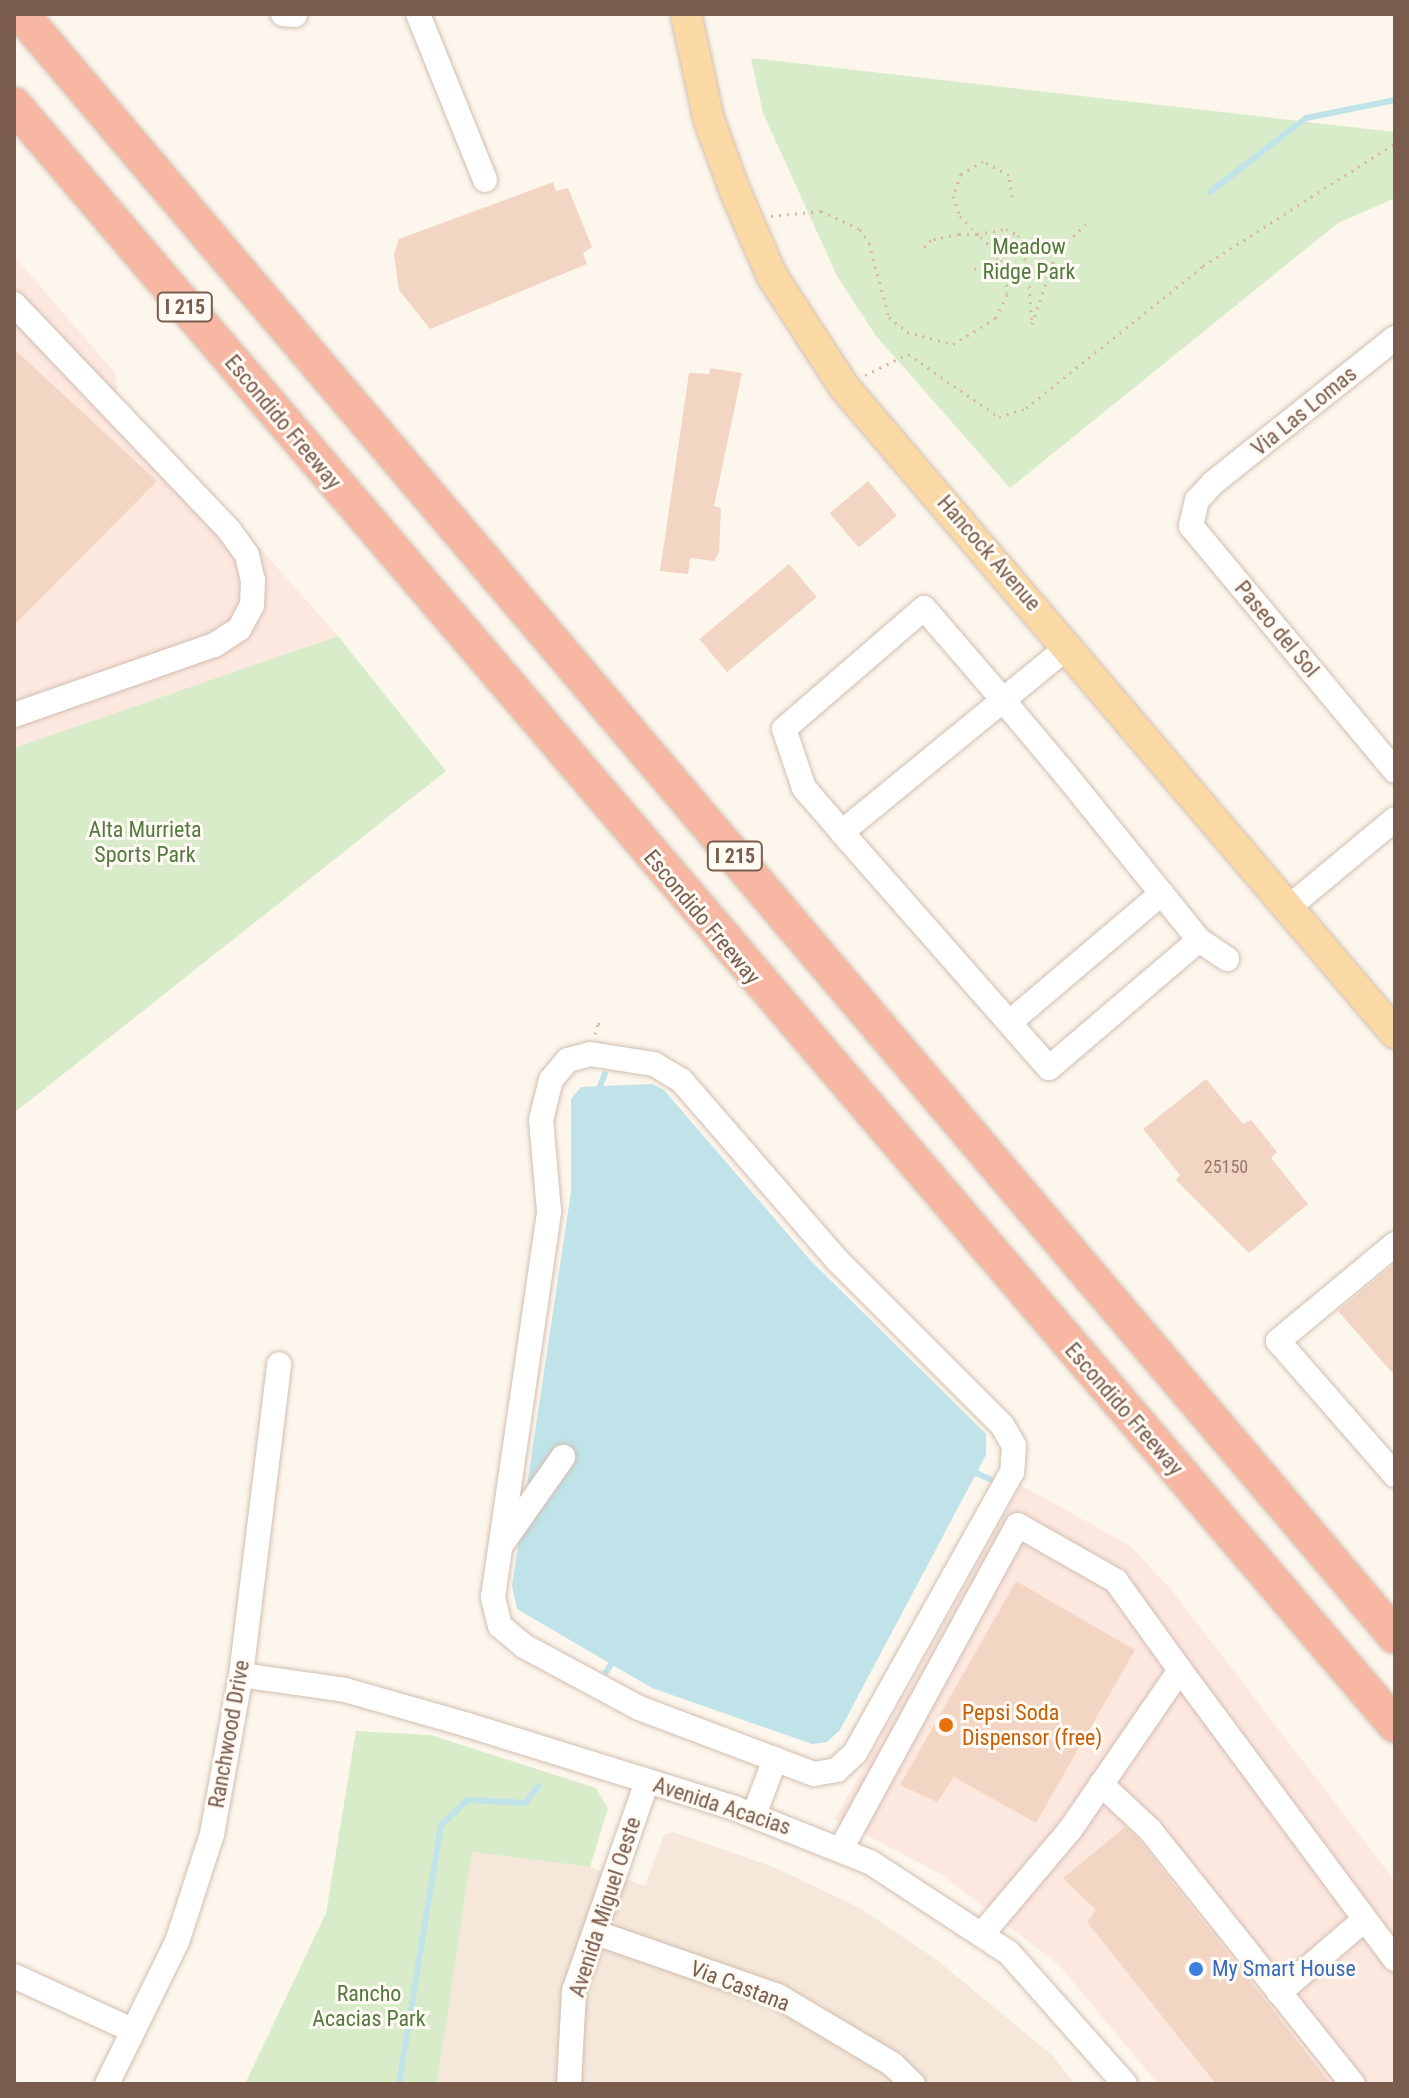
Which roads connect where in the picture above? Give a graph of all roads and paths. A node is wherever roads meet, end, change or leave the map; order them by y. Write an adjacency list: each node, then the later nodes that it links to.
1 (21, 14): 5 (highway, I 215)
2 (30, 14): 5 (highway)
3 (418, 14): 8 (street)
4 (686, 14): 10 (main road, Hancock Avenue)
5 (74, 77): 37 (highway, I 215)
6 (14, 105): 40 (highway, Escondido Freeway / I 215)
7 (1395, 145): 18 (path)
8 (485, 180)
9 (1012, 197): 12 (path)
10 (747, 218): 14 (path); 18 (main road, Hancock Avenue)
11 (1087, 223): 12 (path)
12 (977, 234): 13 (path); 14 (path)
13 (922, 249)
14 (1000, 258): 15 (path)
15 (974, 269)
16 (14, 304): 22 (street)
17 (1393, 344): 19 (street, Via Las Lomas)
18 (844, 387): 20 (main road, Hancock Avenue)
19 (1213, 483): 23 (street, Paseo del Sol)
20 (1069, 646): 21 (street); 27 (main road, Hancock Avenue)
21 (1003, 700): 25 (street); 25 (street); 26 (street)
22 (14, 715)
23 (1395, 771)
24 (1395, 819): 27 (street)
25 (842, 832): 30 (street)
26 (1162, 893): 28 (street); 30 (street)
27 (1289, 907): 31 (main road, Hancock Avenue)
28 (1199, 940): 29 (street); 30 (street)
29 (1227, 959)
30 (1010, 1022)
31 (1395, 1033)
32 (1395, 1244): 35 (street)
33 (279, 1364): 39 (street, Ranchwood Drive)
34 (563, 1457): 36 (street)
35 (1395, 1475)
36 (500, 1546): 41 (street); 41 (street)
37 (1395, 1636)
38 (1180, 1670): 43 (street); 45 (street); 46 (street)
39 (241, 1675): 42 (street, Avenida Acacias); 52 (street, Ranchwood Drive)
40 (1394, 1724)
41 (775, 1759): 44 (street)
42 (647, 1781): 44 (street, Avenida Acacias); 47 (street, Avenida Miguel Oeste)
43 (1101, 1784): 48 (street); 51 (street)
44 (754, 1815): 45 (street, Avenida Acacias)
45 (841, 1849): 48 (street, Avenida Acacias)
46 (1365, 1919): 49 (street); 51 (street)
47 (597, 1933): 54 (street, Avenida Miguel Oeste); 55 (street, Via Castana)
48 (982, 1934): 56 (street, Avenida Acacias)
49 (1395, 1959)
50 (14, 1976): 52 (street)
51 (1279, 1993): 57 (street)
52 (132, 2030): 53 (street, Ranchwood Drive)
53 (107, 2084)
54 (569, 2084)
55 (913, 2084)
56 (1125, 2084)
57 (1353, 2084)

